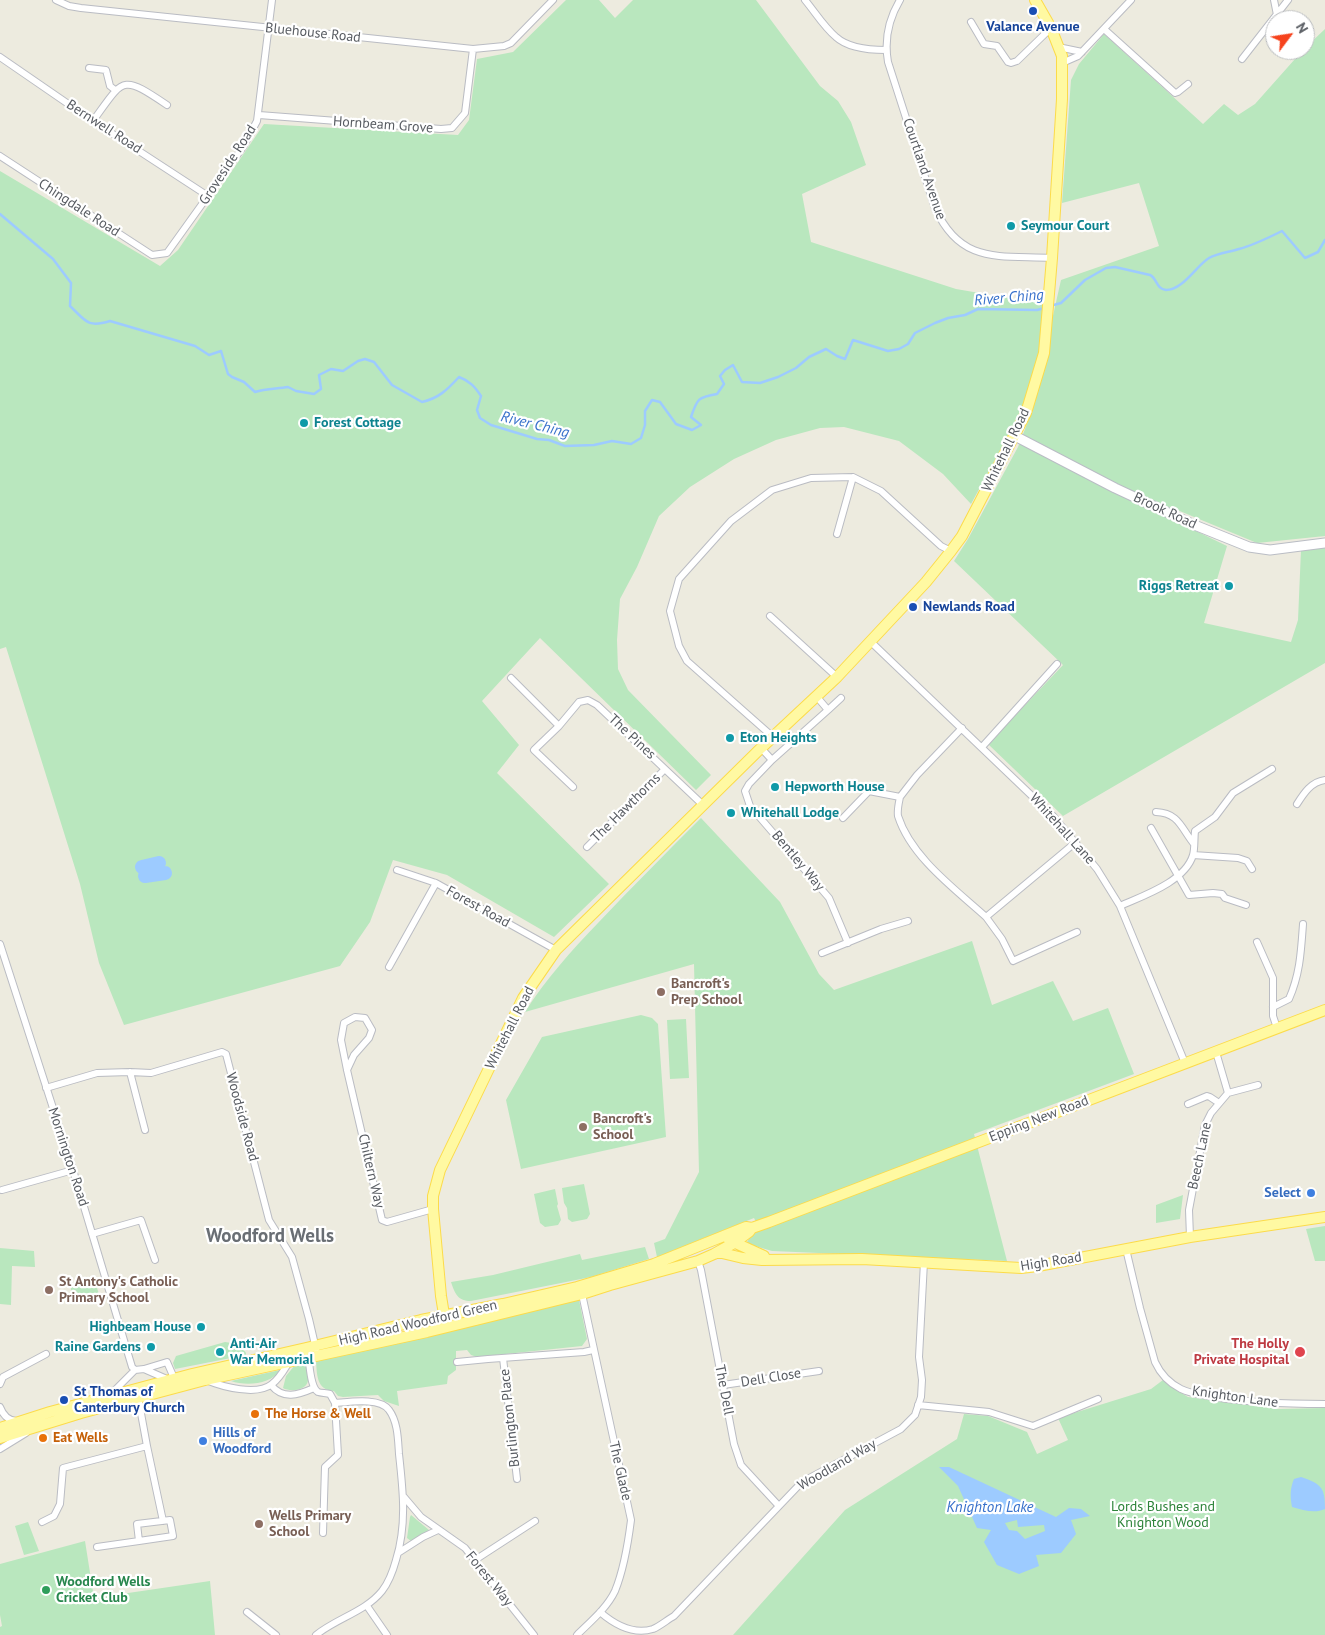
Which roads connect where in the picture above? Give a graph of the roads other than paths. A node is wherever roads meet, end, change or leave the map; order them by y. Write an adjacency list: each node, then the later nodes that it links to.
1 (56, 0): 11 (street, Bluehouse Road)
2 (272, 0): 11 (street, Groveside Road)
3 (553, 0): 16 (street, Bluehouse Road)
4 (805, 0): 17 (street)
5 (900, 0): 17 (street, Courtland Avenue)
6 (1035, 0): 12 (main road, Whitehall Road)
7 (1131, 0): 13 (street)
8 (1288, 0): 9 (street)
9 (1279, 10)
10 (971, 22): 12 (street)
11 (269, 28): 16 (street, Bluehouse Road); 26 (street, Groveside Road)
12 (1051, 28): 15 (main road, Whitehall Road)
13 (1104, 29): 18 (street); 23 (street)
14 (1265, 29): 20 (street)
15 (1058, 47): 18 (street); 21 (main road, Whitehall Road)
16 (474, 49): 26 (street, Hornbeam Grove)
17 (886, 50): 31 (street, Courtland Avenue)
18 (1082, 52): 21 (street)
19 (0, 57): 27 (street, Bernwell Road)
20 (1242, 59)
21 (1062, 63): 31 (main road, Whitehall Road)
22 (89, 68): 24 (street)
23 (1188, 84)
24 (115, 90): 25 (street); 27 (street)
25 (167, 105)
26 (259, 115): 29 (street, Groveside Road)
27 (93, 121): 29 (street, Bernwell Road)
28 (0, 156): 30 (street, Chingdale Road)
29 (208, 196): 30 (street, Groveside Road)
30 (160, 255)
31 (1052, 258): 32 (main road, Whitehall Road)
32 (1015, 436): 35 (street, Brook Road); 36 (main road, Whitehall Road)
33 (853, 477): 34 (street); 36 (street); 47 (street)
34 (837, 534)
35 (1325, 543)
36 (951, 551): 38 (main road, Whitehall Road)
37 (770, 616): 40 (street)
38 (871, 642): 40 (main road, Whitehall Road); 46 (street, Whitehall Lane)
39 (1058, 664): 48 (street)
40 (837, 677): 42 (main road, Whitehall Road)
41 (511, 678): 45 (street)
42 (817, 697): 44 (street); 47 (main road, Whitehall Road)
43 (841, 698): 44 (street)
44 (828, 710): 50 (street)
45 (559, 726): 51 (street, The Pines); 54 (street, The Pines)
46 (962, 728): 48 (street, Whitehall Lane); 55 (street)
47 (773, 737): 49 (main road, Whitehall Road)
48 (982, 747): 61 (street, Whitehall Lane)
49 (761, 748): 50 (street); 57 (main road, Whitehall Road)
50 (772, 760): 76 (street, Bentley Way)
51 (665, 769): 57 (street, The Pines); 63 (street, The Hawthorns)
52 (1272, 769): 62 (street)
53 (1325, 780): 56 (street)
54 (573, 787)
55 (900, 797): 59 (street); 71 (street)
56 (1297, 804)
57 (703, 805): 78 (main road, Whitehall Road)
58 (1156, 812): 62 (street)
59 (843, 818)
60 (1151, 828): 67 (street)
61 (1076, 842): 70 (street, Whitehall Lane); 71 (street)
62 (1194, 844): 64 (street)
63 (587, 847)
64 (1193, 855): 65 (street); 67 (street)
65 (1252, 869)
66 (397, 870): 68 (street, Forest Road)
67 (1178, 876): 69 (street); 70 (street)
68 (436, 883): 78 (street, Forest Road); 80 (street)
69 (1246, 905)
70 (1120, 906): 85 (street, Whitehall Lane)
71 (986, 918): 74 (street)
72 (908, 921): 76 (street)
73 (1303, 924): 81 (street)
74 (1077, 932)
75 (1257, 942): 81 (street)
76 (848, 943): 79 (street)
77 (0, 944): 89 (street, Mornington Road)
78 (556, 950): 96 (main road, Whitehall Road)
79 (822, 953)
80 (389, 967)
81 (1273, 1007): 83 (street)
82 (1325, 1010): 83 (main road, Epping New Road)
83 (1277, 1028): 84 (main road, Epping New Road)
84 (1216, 1052): 85 (main road, Epping New Road); 90 (street)
85 (1185, 1063): 98 (main road, Epping New Road)
86 (347, 1070): 86 (street, Chiltern Way); 96 (street, Chiltern Way)
87 (130, 1072): 89 (street, Woodside Road); 93 (street); 113 (street, Woodside Road)
88 (1258, 1085): 90 (street)
89 (46, 1088): 94 (street, Mornington Road)
90 (1228, 1093): 91 (street, Beech Lane)
91 (1218, 1103): 92 (street); 100 (street, Beech Lane)
92 (1188, 1104)
93 (145, 1130)
94 (73, 1170): 95 (street); 99 (street, Mornington Road)
95 (2, 1190)
96 (433, 1209): 110 (main road, Whitehall Road)
97 (1325, 1218): 100 (main road, High Road)
98 (752, 1228): 101 (main road, Epping New Road); 102 (main road, Epping New Road)
99 (92, 1234): 106 (street); 119 (street, Mornington Road)
100 (1190, 1237): 103 (main road, High Road)
101 (718, 1240): 102 (main road, High Road); 110 (main road, High Road Woodford Green)
102 (734, 1243): 104 (main road, Epping New Road); 105 (main road, High Road)
103 (1126, 1249): 108 (main road, High Road); 131 (street, Knighton Lane)
104 (714, 1254): 105 (main road, High Road); 107 (main road, High Road Woodford Green)
105 (774, 1259): 108 (main road, High Road)
106 (155, 1260)
107 (698, 1261): 109 (main road, High Road Woodford Green); 125 (street, The Dell)
108 (924, 1262): 132 (street, Woodland Way)
109 (582, 1294): 111 (main road, High Road Woodford Green); 112 (street, The Glade)
110 (444, 1315): 111 (main road, Whitehall Road); 113 (main road, High Road Woodford Green)
111 (446, 1328): 113 (main road, High Road Woodford Green)
112 (594, 1350): 115 (street, Burlington Place); 154 (street, The Glade)
113 (312, 1352): 116 (main road, High Road Woodford Green); 121 (main road, High Road Woodford Green); 126 (street)
114 (46, 1354): 123 (street)
115 (503, 1358): 117 (street, Burlington Place); 140 (street, Burlington Place)
116 (290, 1362): 122 (main road, High Road Woodford Green); 124 (street)
117 (457, 1362)
118 (144, 1369): 119 (street); 121 (street); 121 (street)
119 (135, 1370): 127 (street)
120 (819, 1371): 125 (street, Dell Close)
121 (172, 1379): 127 (main road, High Road Woodford Green)
122 (205, 1380): 124 (street); 128 (main road, High Road Woodford Green)
123 (0, 1384)
124 (271, 1385): 126 (street)
125 (723, 1385): 142 (street, The Dell)
126 (314, 1388): 130 (street)
127 (109, 1396): 134 (main road, High Road Woodford Green)
128 (138, 1397): 135 (main road, High Road Woodford Green); 138 (street)
129 (1098, 1399): 132 (street)
130 (335, 1403): 141 (street); 147 (street)
131 (1325, 1404)
132 (918, 1405): 142 (street, Woodland Way)
133 (0, 1409): 134 (street)
134 (24, 1421): 136 (main road, High Road Woodford Green)
135 (35, 1426): 137 (main road, High Road Woodford Green); 139 (street)
136 (0, 1428)
137 (0, 1438)
138 (147, 1446): 143 (street); 145 (street)
139 (0, 1449)
140 (517, 1478)
141 (404, 1497): 146 (street, Forest Way); 150 (street)
142 (778, 1505): 154 (street, Woodland Way)
143 (163, 1521): 148 (street); 148 (street)
144 (535, 1521): 151 (street)
145 (42, 1522)
146 (438, 1530): 150 (street); 151 (street, Forest Way)
147 (323, 1533)
148 (139, 1541): 149 (street)
149 (97, 1547)
150 (398, 1553): 152 (street)
151 (475, 1560): 158 (street, Forest Way)
152 (367, 1606): 156 (street); 157 (street)
153 (247, 1612): 155 (street)
154 (600, 1612): 159 (street, The Glade)
155 (276, 1635)
156 (316, 1635)
157 (387, 1635)
158 (534, 1635)
159 (577, 1635)

